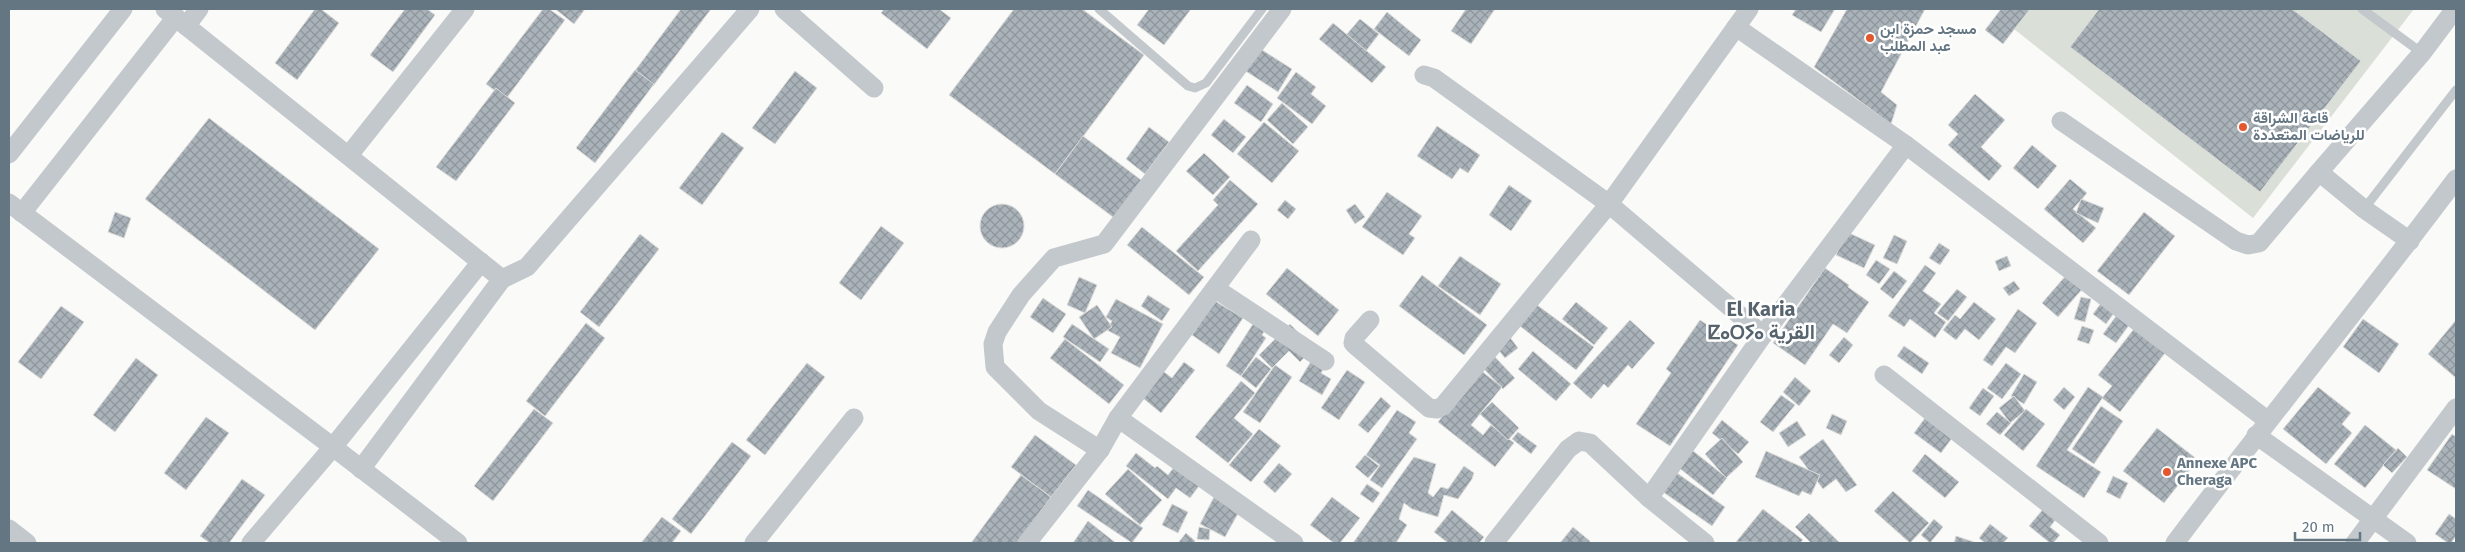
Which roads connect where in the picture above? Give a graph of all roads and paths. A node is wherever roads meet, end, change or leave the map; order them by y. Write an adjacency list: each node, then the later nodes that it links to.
1 (123, 9): 20 (street)
2 (199, 9): 12 (street)
3 (465, 9): 21 (street)
4 (750, 9): 30 (street)
5 (784, 9): 16 (street)
6 (1098, 9): 7 (lane)
7 (1262, 9)
8 (1282, 9): 42 (street)
9 (1749, 9): 13 (street)
10 (2362, 9): 14 (lane)
11 (2455, 9): 14 (street)
12 (175, 17): 21 (street); 25 (street)
13 (1736, 27): 19 (street); 24 (street)
14 (2422, 53): 22 (street)
15 (1424, 74): 24 (street)
16 (874, 88)
17 (2456, 90): 26 (lane)
18 (2061, 121): 22 (street)
19 (1906, 145): 33 (street); 39 (street)
20 (9, 154)
21 (349, 155): 29 (street)
22 (2319, 172): 26 (street)
23 (2456, 179): 28 (street)
24 (1609, 204): 32 (street); 33 (street)
25 (15, 208): 41 (street)
26 (2364, 209): 28 (street)
27 (1251, 240): 31 (street)
28 (2410, 241): 39 (street)
29 (481, 262): 30 (street); 41 (street)
30 (502, 279): 43 (street)
31 (1216, 289): 34 (street); 38 (street)
32 (1370, 320)
33 (1763, 334): 44 (street)
34 (1326, 362)
35 (1884, 375): 55 (street)
36 (2456, 408): 45 (street)
37 (854, 418): 50 (street)
38 (1118, 418): 42 (street); 52 (street)
39 (2267, 420): 40 (street)
40 (2256, 435): 45 (street); 56 (street)
41 (333, 447): 43 (street); 48 (street)
42 (1100, 450): 51 (street)
43 (362, 469): 49 (street)
44 (1649, 498): 53 (street); 54 (street)
45 (2374, 519): 57 (street); 58 (street)
46 (9, 529): 47 (street)
47 (27, 543)
48 (251, 543)
49 (458, 543)
50 (754, 543)
51 (1027, 543)
52 (1294, 543)
53 (1494, 543)
54 (1705, 543)
55 (2099, 543)
56 (2175, 543)
57 (2354, 543)
58 (2407, 543)

